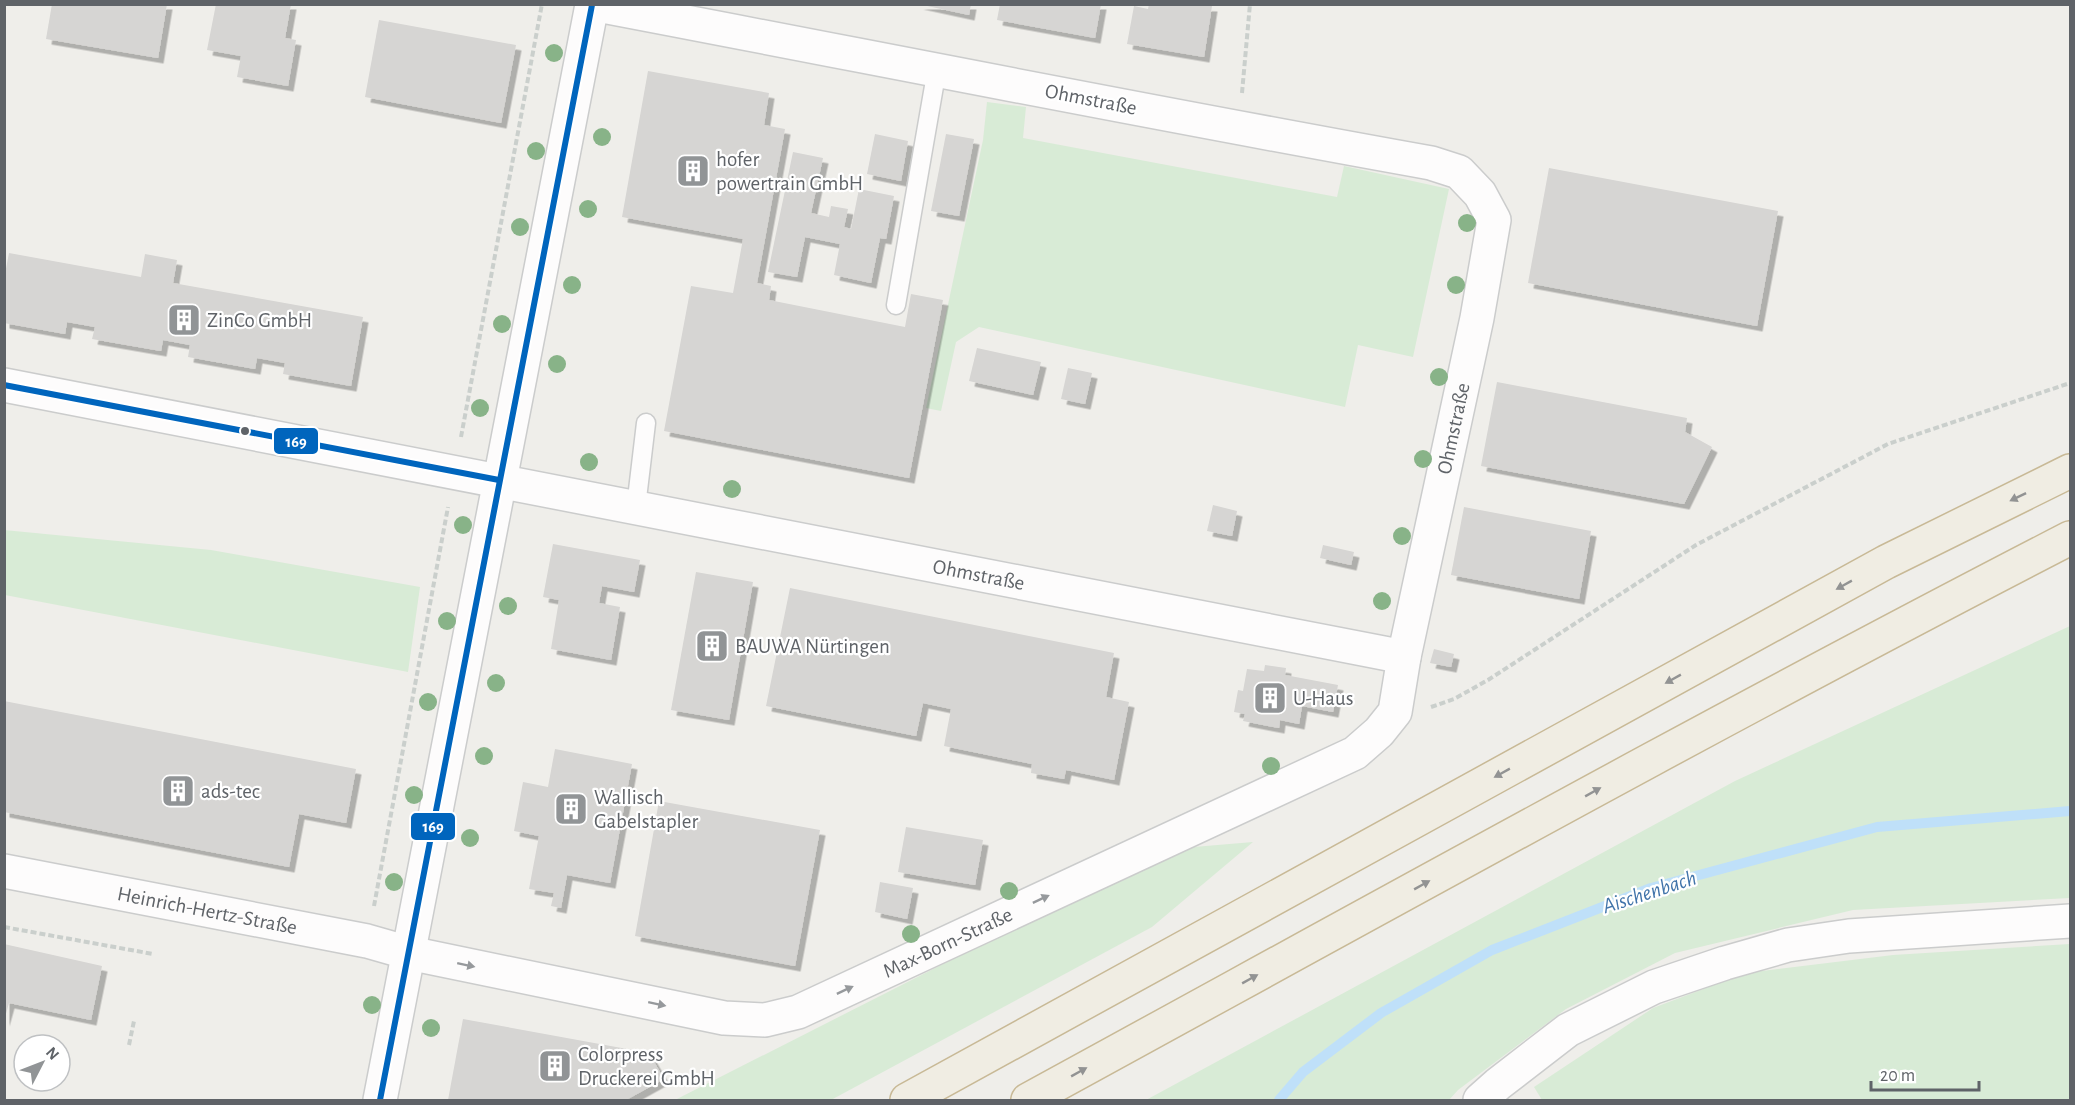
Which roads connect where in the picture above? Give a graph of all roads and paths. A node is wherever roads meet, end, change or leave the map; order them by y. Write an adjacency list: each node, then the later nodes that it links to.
1 (592, 4): 3 (street, Ohmstraße); 10 (street)
2 (1250, 4): 4 (path)
3 (938, 69): 4 (street, Ohmstraße); 5 (lane)
4 (1239, 129): 13 (street, Ohmstraße)
5 (896, 305)
6 (2070, 382): 14 (path)
7 (4, 385): 10 (street, Ohmstraße)
8 (646, 423): 11 (lane)
9 (2070, 471): 23 (highway, one-way to 23)
10 (499, 480): 11 (street, Ohmstraße); 18 (street)
11 (636, 507): 13 (street, Ohmstraße)
12 (2070, 538): 24 (highway, one-way to 12)
13 (1404, 657): 14 (street)
14 (1395, 712): 18 (street, Max-Born-Straße, one-way to 14)
15 (4, 871): 18 (street, Heinrich-Hertz-Straße)
16 (2070, 921): 25 (street)
17 (4, 927): 19 (path)
18 (409, 953): 22 (street)
19 (153, 954)
20 (134, 1021): 21 (path)
21 (129, 1046)
22 (380, 1101)
23 (907, 1101)
24 (1028, 1101)
25 (1480, 1101)

